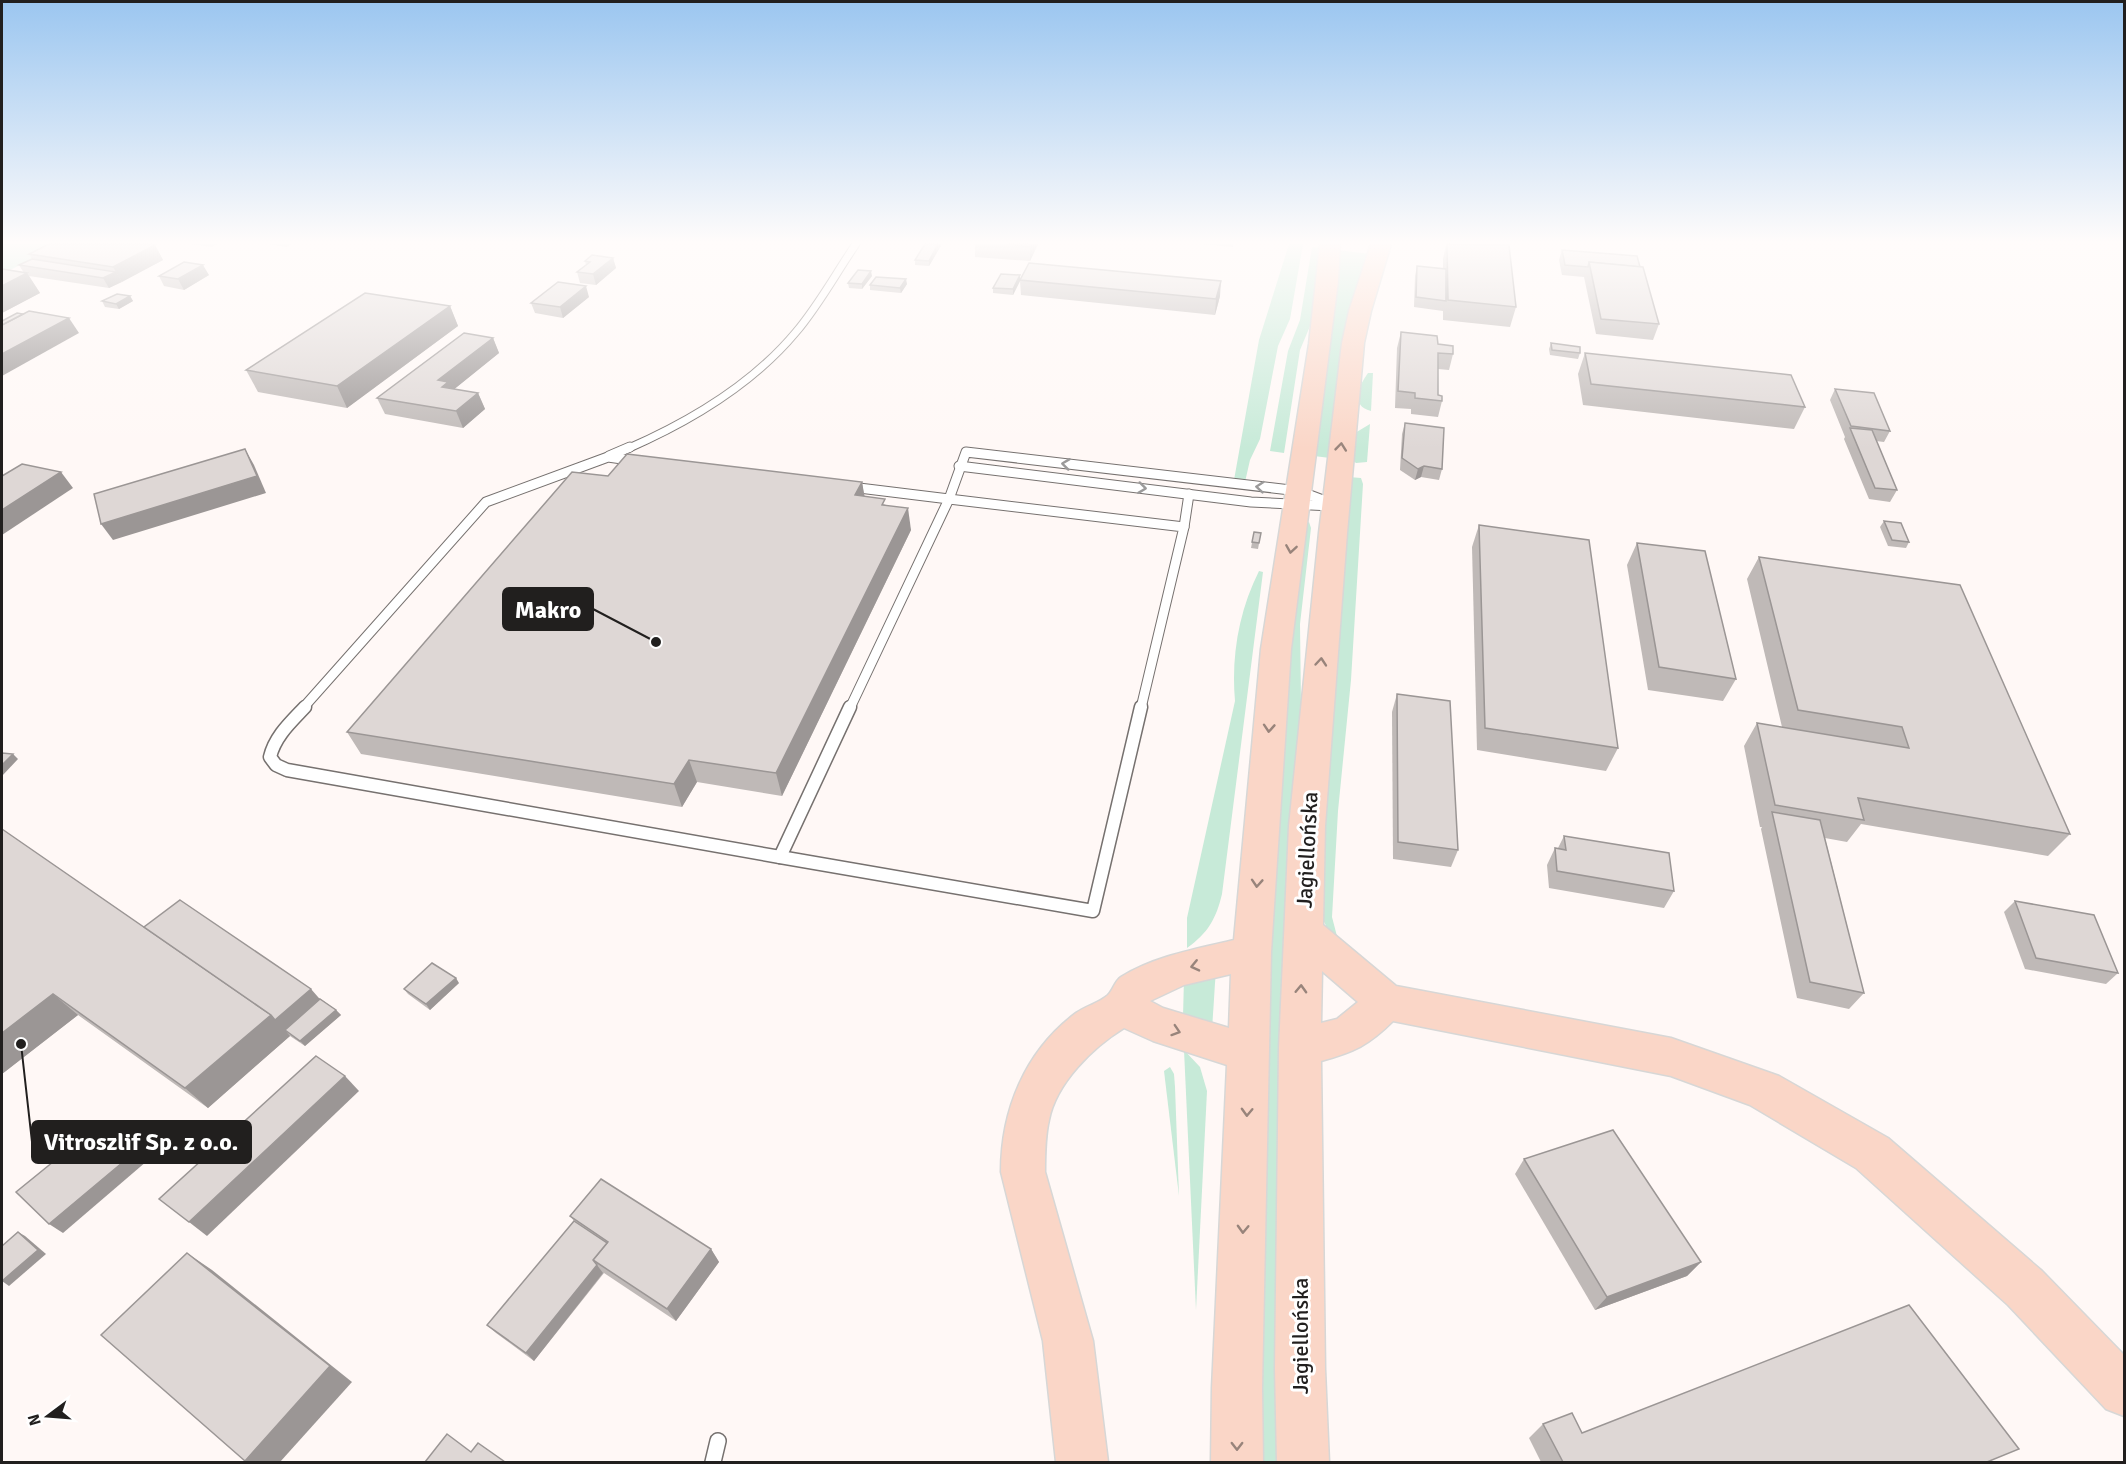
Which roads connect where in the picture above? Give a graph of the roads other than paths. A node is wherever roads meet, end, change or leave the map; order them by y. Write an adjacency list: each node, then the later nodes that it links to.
1 (810, 312): 4 (lane)
2 (1324, 312): 9 (main road, Jagiellońska)
3 (1360, 312): 11 (main road, Jagiellońska, one-way to 3)
4 (608, 457): 5 (lane); 13 (lane)
5 (643, 462)
6 (959, 466): 8 (lane, one-way to 8); 9 (lane, one-way to 6); 10 (lane)
7 (843, 486): 10 (lane)
8 (1189, 494): 9 (lane); 12 (lane)
9 (1298, 498): 11 (lane); 11 (lane); 15 (main road, Jagiellońska, one-way to 15)
10 (948, 499): 12 (lane); 13 (lane)
11 (1336, 506): 14 (main road, Jagiellońska, one-way to 11)
12 (1184, 527): 13 (lane)
13 (780, 856)
14 (1303, 931): 16 (main road); 18 (main road, Jagiellońska, one-way to 14)
15 (1252, 952): 17 (main road, one-way to 17); 19 (main road, Jagiellońska)
16 (1386, 1002): 18 (main road); 20 (main road)
17 (1123, 1007): 19 (main road, one-way to 19); 23 (main road)
18 (1300, 1048): 25 (main road, Jagiellońska)
19 (1249, 1053): 24 (main road, Jagiellońska, one-way to 24)
20 (2124, 1390)
21 (718, 1441): 22 (lane)
22 (713, 1462)
23 (1082, 1462)
24 (1237, 1462)
25 (1303, 1462)

